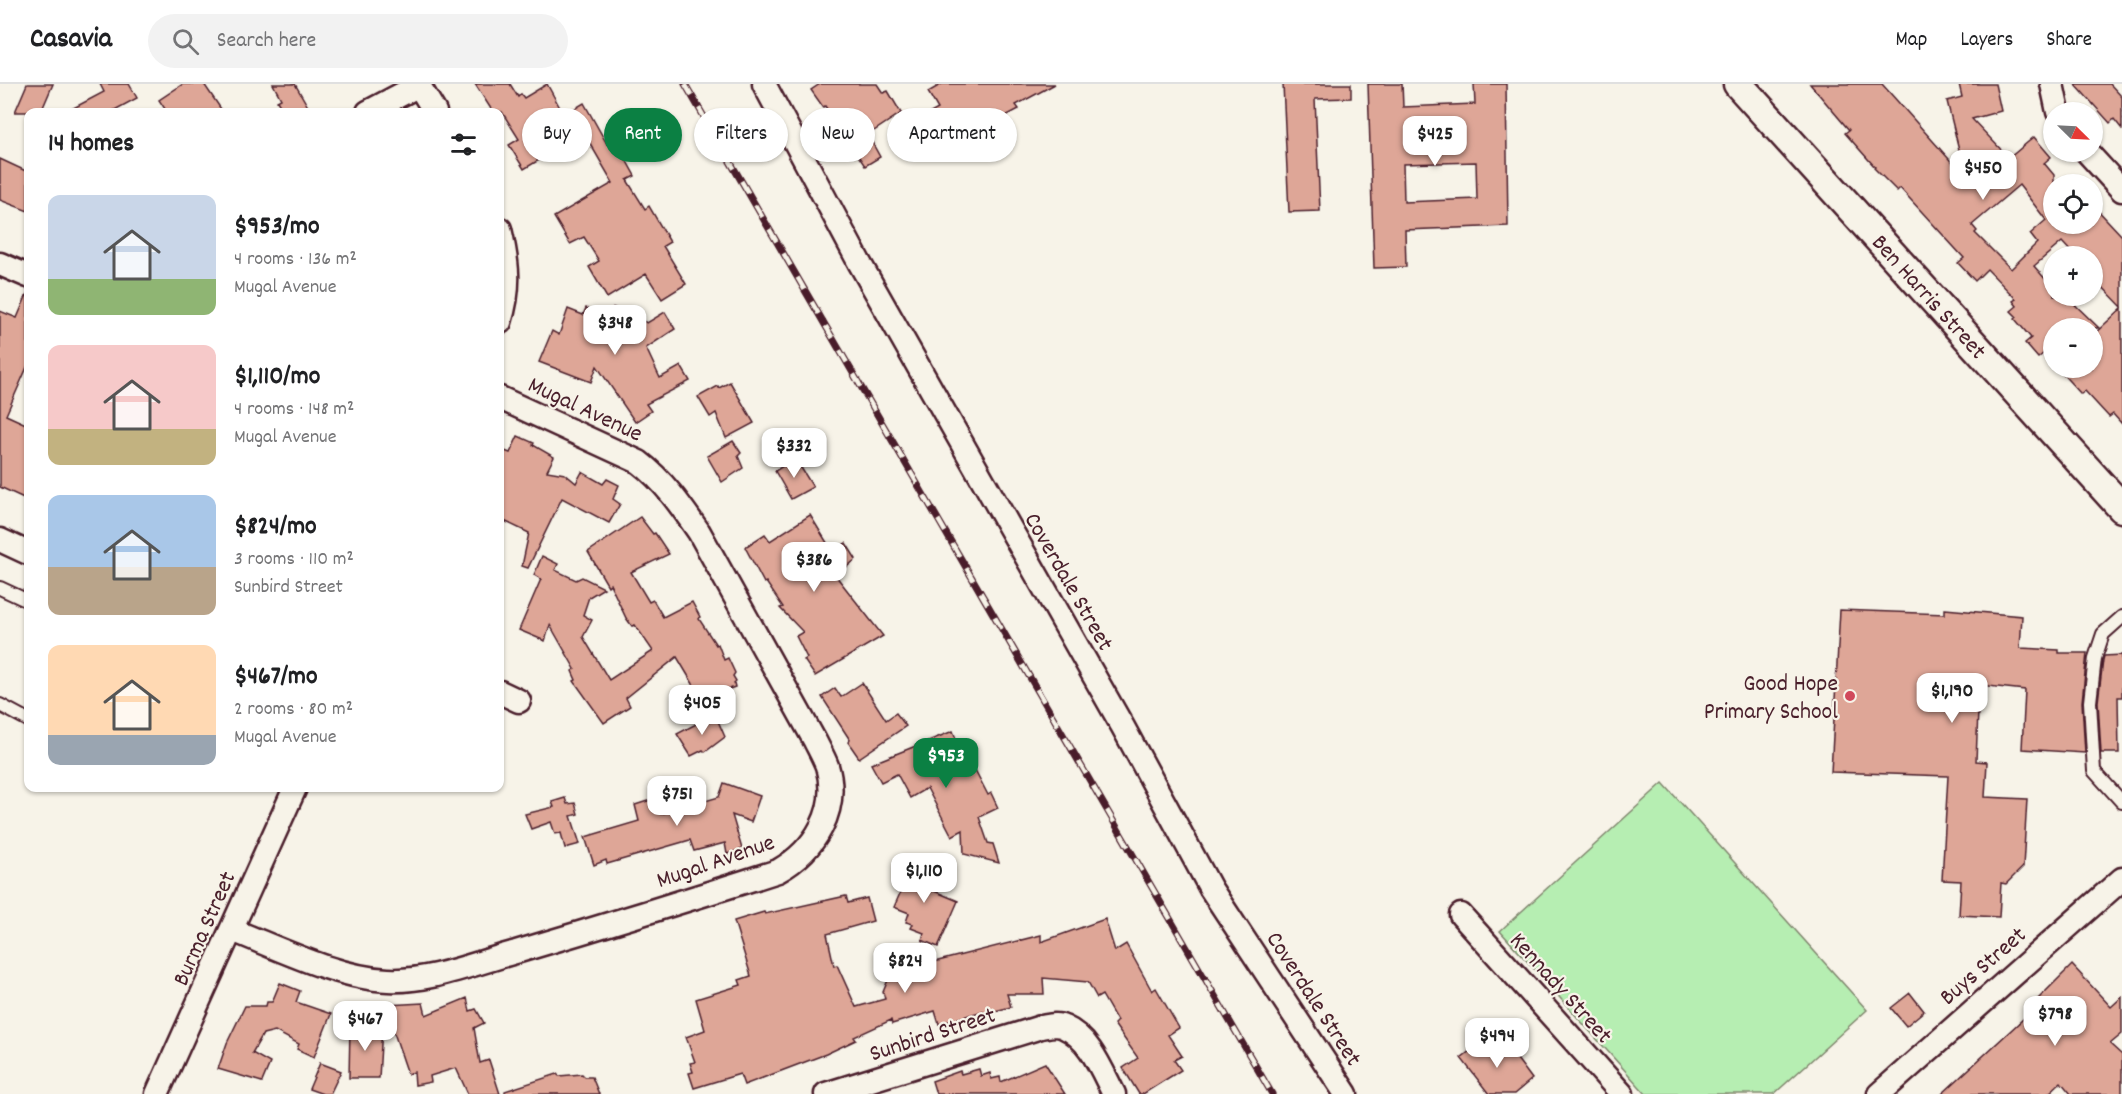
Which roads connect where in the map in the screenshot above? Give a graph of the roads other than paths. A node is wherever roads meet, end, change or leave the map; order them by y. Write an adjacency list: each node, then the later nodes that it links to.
1 (418, 84): 6 (street); 7 (street)
2 (764, 84): 31 (street, Coverdale Street)
3 (1738, 84): 15 (street, Ben Harris Street)
4 (2052, 84): 5 (street)
5 (2056, 102)
6 (375, 108)
7 (433, 108)
8 (2095, 162): 9 (street)
9 (2122, 190)
10 (504, 246): 13 (street)
11 (0, 264): 12 (street)
12 (24, 274)
13 (504, 308)
14 (504, 400): 27 (street, Mugal Avenue)
15 (2122, 508)
16 (0, 540): 17 (street)
17 (24, 551)
18 (0, 588): 19 (lane)
19 (24, 599)
20 (2122, 617): 24 (lane)
21 (0, 705): 22 (lane)
22 (24, 718)
23 (293, 792): 27 (street, Burma Street)
24 (2122, 802)
25 (2122, 879): 33 (street, Buys Street)
26 (1461, 915): 32 (street, Kennady Street)
27 (232, 930): 28 (street, Burma Street)
28 (158, 1092)
29 (826, 1094): 30 (street, Sunbird Street)
30 (1114, 1094)
31 (1346, 1094)
32 (1622, 1094)
33 (1879, 1094)

